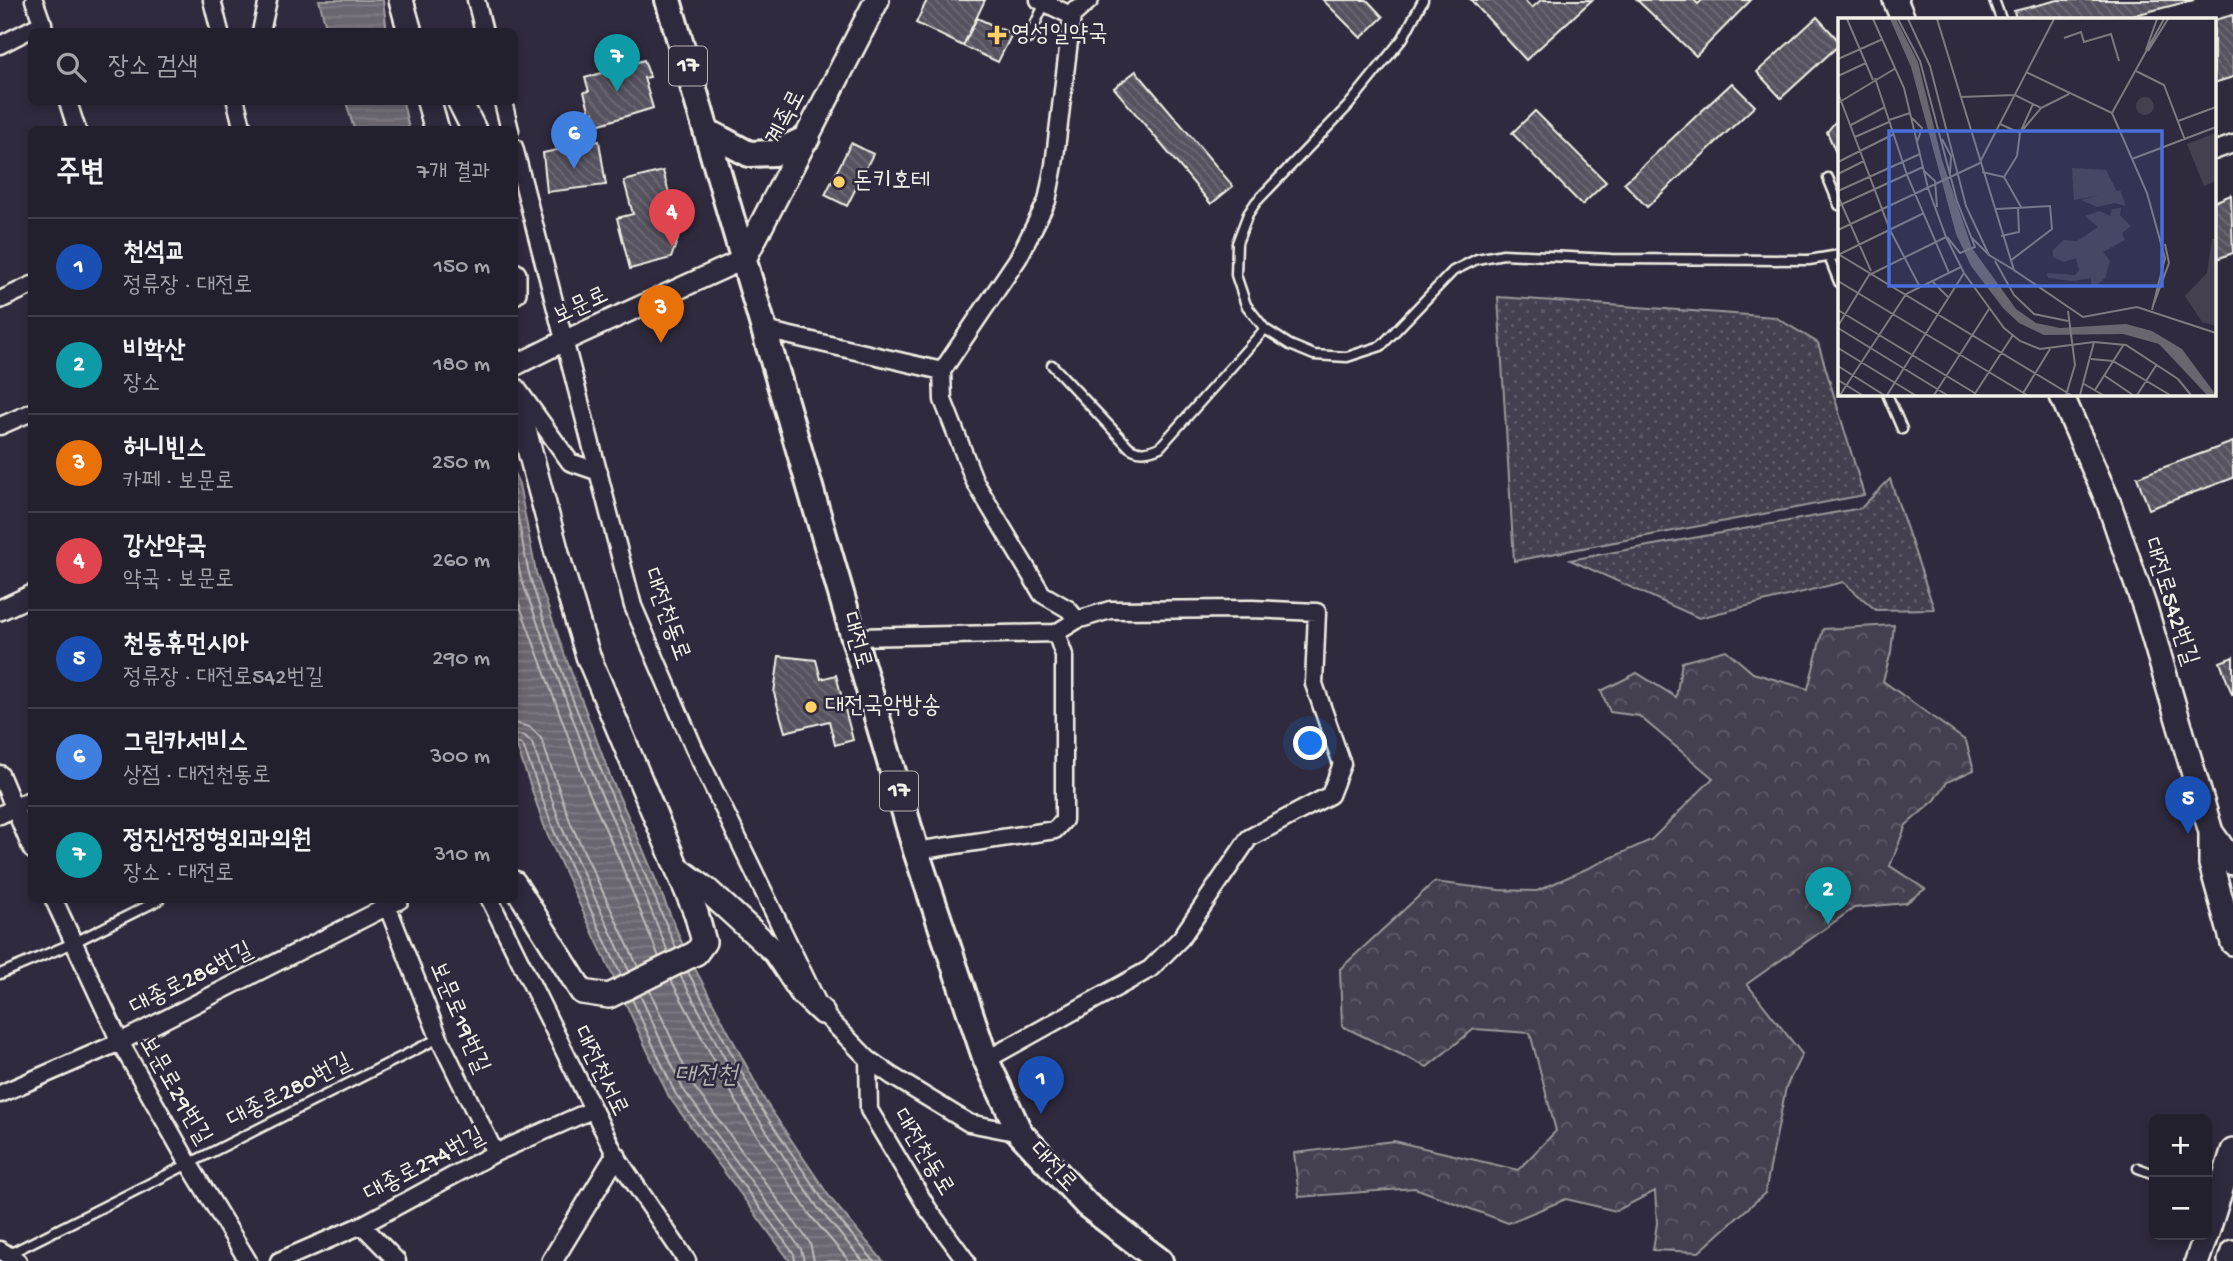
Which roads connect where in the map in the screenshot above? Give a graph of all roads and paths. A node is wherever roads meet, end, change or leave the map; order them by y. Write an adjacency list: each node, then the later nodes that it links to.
1 (34, 0): 17 (street)
2 (212, 0): 18 (street)
3 (268, 0): 19 (street)
4 (401, 0): 20 (main road)
5 (476, 0): 21 (street)
6 (668, 0): 35 (main road, 대전로 / 17)
7 (877, 0): 36 (main road, 계족로)
8 (1079, 0): 14 (street)
9 (1090, 0): 14 (street)
10 (1423, 0): 49 (lane)
11 (1895, 0): 15 (main road)
12 (1994, 0): 16 (lane)
13 (1042, 1): 14 (street); 23 (lane)
14 (1072, 16): 54 (street)
15 (1903, 18)
16 (2001, 18)
17 (44, 27)
18 (219, 28)
19 (262, 28)
20 (409, 28)
21 (483, 28)
22 (28, 34): 24 (street)
23 (1028, 39)
24 (0, 45)
25 (69, 105): 30 (street)
26 (237, 105): 31 (street)
27 (430, 105): 32 (main road)
28 (462, 105): 33 (main road)
29 (504, 105): 34 (street)
30 (76, 126)
31 (242, 126)
32 (436, 126)
33 (472, 126)
34 (509, 126)
35 (708, 132): 36 (main road); 45 (main road, 대전로 / 17)
36 (807, 138): 45 (main road, 계족로)
37 (2233, 144): 38 (street)
38 (2216, 150)
39 (518, 176): 41 (street, 대전천동로)
40 (1828, 178): 42 (lane)
41 (521, 198): 51 (street, 대전천동로)
42 (1838, 203)
43 (1838, 255): 44 (lane)
44 (1829, 257): 46 (lane); 49 (lane)
45 (744, 259): 50 (main road, 대전로 / 17); 51 (street, 보문로)
46 (1838, 280)
47 (28, 287): 48 (street)
48 (0, 300)
49 (1265, 329): 53 (lane)
50 (765, 330): 54 (street); 67 (main road, 대전로 / 17)
51 (564, 341): 52 (street, 보문로); 62 (street, 대전천동로)
52 (518, 364)
53 (1052, 365)
54 (942, 371): 65 (street)
55 (518, 390): 62 (street)
56 (1888, 396): 61 (lane)
57 (2062, 396): 71 (main road, 대전로542번길)
58 (518, 407): 75 (main road)
59 (28, 414): 60 (street)
60 (0, 426)
61 (1902, 429)
62 (599, 472): 85 (street, 대전천동로)
63 (28, 597): 64 (street)
64 (0, 610)
65 (1077, 620): 66 (street); 89 (street)
66 (1056, 633): 67 (street); 73 (street)
67 (854, 637): 73 (main road, 대전로 / 17)
68 (0, 774): 70 (street)
69 (28, 801): 70 (street)
70 (7, 811): 72 (street)
71 (2211, 832): 74 (main road, 대전로542번길); 83 (main road, 대전로542번길)
72 (28, 843)
73 (916, 852): 89 (main road, 대전로 / 17)
74 (2233, 863)
75 (675, 866): 76 (main road); 85 (main road)
76 (518, 889)
77 (55, 903): 82 (street, 보문로29번길)
78 (153, 903): 82 (lane)
79 (389, 903): 87 (street, 대종로286번길)
80 (391, 903): 86 (street, 보문로19번길)
81 (491, 903): 91 (street, 대전천서로)
82 (73, 943): 84 (lane); 87 (street, 보문로29번길)
83 (2233, 943)
84 (0, 974)
85 (822, 1012): 88 (street, 대전천동로)
86 (439, 1038): 94 (street, 보문로19번길); 96 (lane, 대종로280번길)
87 (120, 1042): 90 (street, 대종로286번길); 96 (street, 보문로29번길)
88 (868, 1059): 92 (street, 대전천동로); 109 (street, 대전천동로)
89 (986, 1060): 92 (main road, 대전로 / 17)
90 (0, 1094)
91 (592, 1110): 94 (street, 대종로274번길); 95 (street, 대전천서로)
92 (1020, 1133): 110 (main road, 대전로 / 17)
93 (2233, 1151): 99 (main road)
94 (495, 1153): 100 (street, 대종로274번길)
95 (616, 1156): 104 (street, 대전천서로); 108 (street)
96 (189, 1164): 103 (lane, 대종로280번길); 105 (street, 보문로29번길)
97 (2137, 1168): 98 (lane)
98 (2149, 1172)
99 (2213, 1196)
100 (362, 1225): 106 (street, 대종로274번길); 107 (street)
101 (2204, 1240): 111 (main road)
102 (2233, 1252): 112 (main road)
103 (8, 1255)
104 (683, 1259)
105 (248, 1261)
106 (279, 1261)
107 (397, 1261)
108 (552, 1261)
109 (966, 1261)
110 (1160, 1261)
111 (2197, 1261)
112 (2230, 1261)

